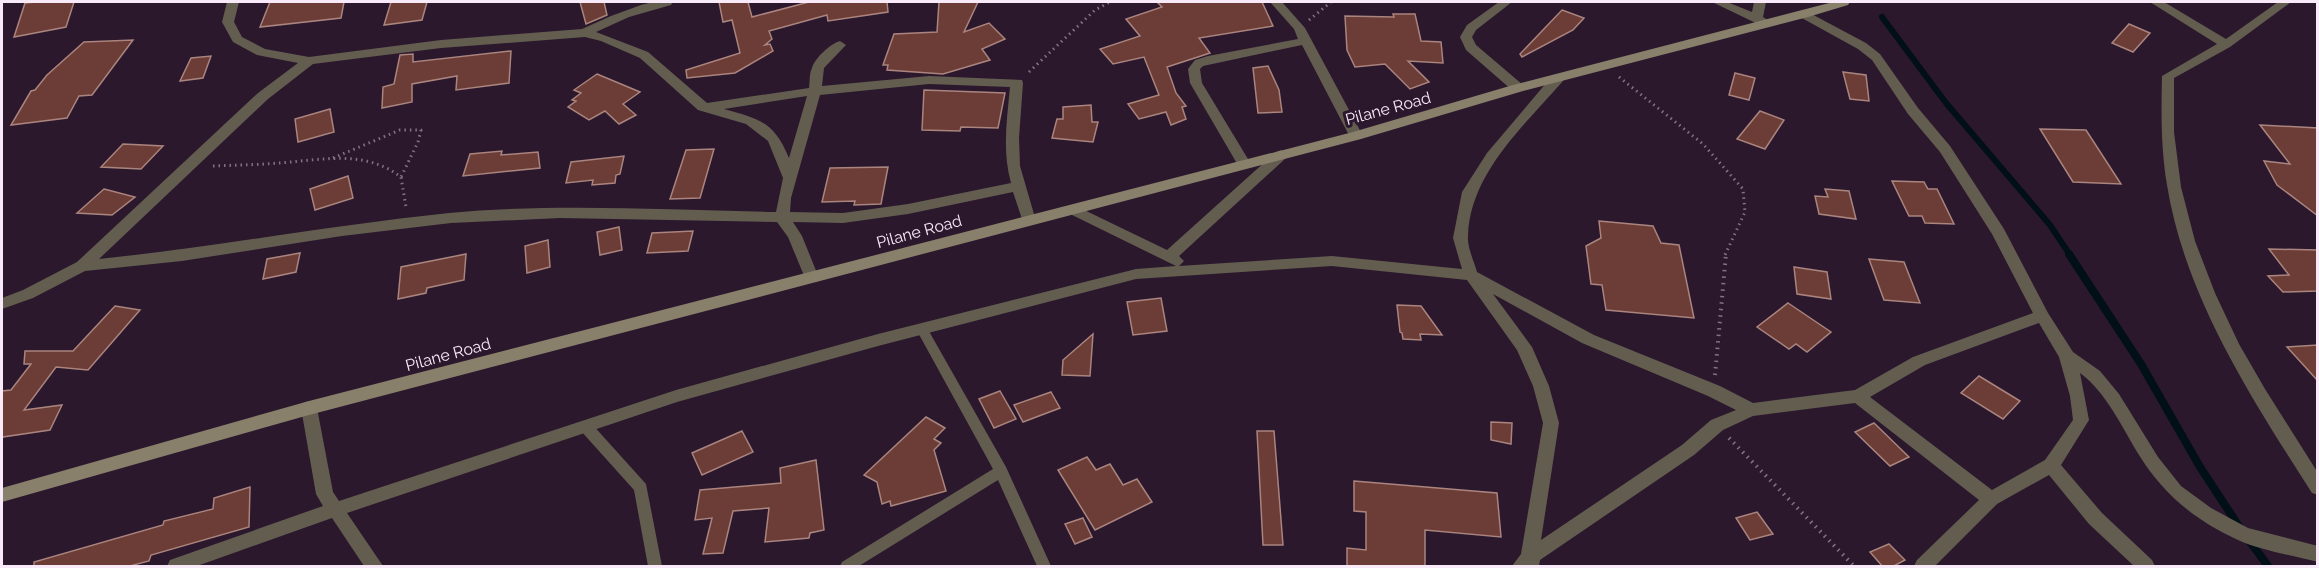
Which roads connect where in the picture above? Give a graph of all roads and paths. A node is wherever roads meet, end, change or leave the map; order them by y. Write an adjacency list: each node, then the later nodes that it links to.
1 (233, 2): 19 (street)
2 (667, 2): 15 (street)
3 (1110, 2): 22 (path)
4 (1275, 2): 14 (street)
5 (1331, 2): 14 (path)
6 (1506, 2): 23 (street)
7 (1718, 2): 13 (street)
8 (1760, 2): 13 (street)
9 (1844, 2): 12 (main road, Pilane Road)
10 (2156, 2): 17 (street)
11 (2285, 2): 17 (street)
12 (1804, 14): 13 (main road, Pilane Road); 44 (street)
13 (1761, 21): 20 (main road, Pilane Road)
14 (1299, 28): 16 (street)
15 (585, 33): 19 (street); 25 (street)
16 (1306, 40): 26 (street); 29 (street)
17 (2226, 44): 55 (street)
18 (840, 45): 24 (street)
19 (309, 61): 30 (street)
20 (1604, 65): 21 (main road, Pilane Road); 47 (path)
21 (1558, 78): 23 (main road, Pilane Road); 41 (street)
22 (1017, 83): 24 (street); 33 (street)
23 (1518, 88): 26 (main road, Pilane Road)
24 (815, 91): 25 (street); 31 (street)
25 (703, 107): 31 (street)
26 (1356, 136): 27 (main road, Pilane Road)
27 (1281, 155): 29 (main road, Pilane Road); 38 (street)
28 (332, 158): 30 (path); 32 (path); 32 (path)
29 (1245, 164): 34 (main road, Pilane Road)
30 (188, 167): 39 (street)
31 (789, 176): 35 (street)
32 (401, 177): 37 (path)
33 (1018, 186): 35 (street); 36 (street)
34 (1073, 210): 36 (main road, Pilane Road); 38 (street)
35 (782, 218): 37 (street); 42 (street)
36 (1029, 221): 42 (main road, Pilane Road)
37 (409, 222): 39 (street)
38 (1169, 256): 40 (street)
39 (82, 266): 43 (street)
40 (1192, 270): 41 (street); 45 (street)
41 (1470, 275): 47 (street); 60 (street)
42 (812, 278): 49 (main road, Pilane Road)
43 (2, 304)
44 (2042, 316): 46 (street); 48 (street)
45 (922, 329): 52 (street); 54 (lane)
46 (2067, 356): 53 (street); 59 (street)
47 (1714, 391): 50 (street)
48 (1858, 396): 50 (street); 57 (street)
49 (309, 408): 56 (main road, Pilane Road); 58 (street)
50 (1751, 410): 51 (street)
51 (1717, 426): 60 (street); 66 (path)
52 (586, 427): 58 (street); 63 (lane)
53 (2051, 465): 57 (street); 68 (street)
54 (1001, 471): 64 (lane); 65 (lane)
55 (2318, 488)
56 (2, 495)
57 (1991, 499): 67 (street)
58 (336, 509): 61 (street); 62 (street)
59 (2318, 554)
60 (1528, 564)
61 (176, 567)
62 (374, 567)
63 (655, 567)
64 (847, 567)
65 (1044, 567)
66 (1854, 567)
67 (1923, 567)
68 (2146, 567)

